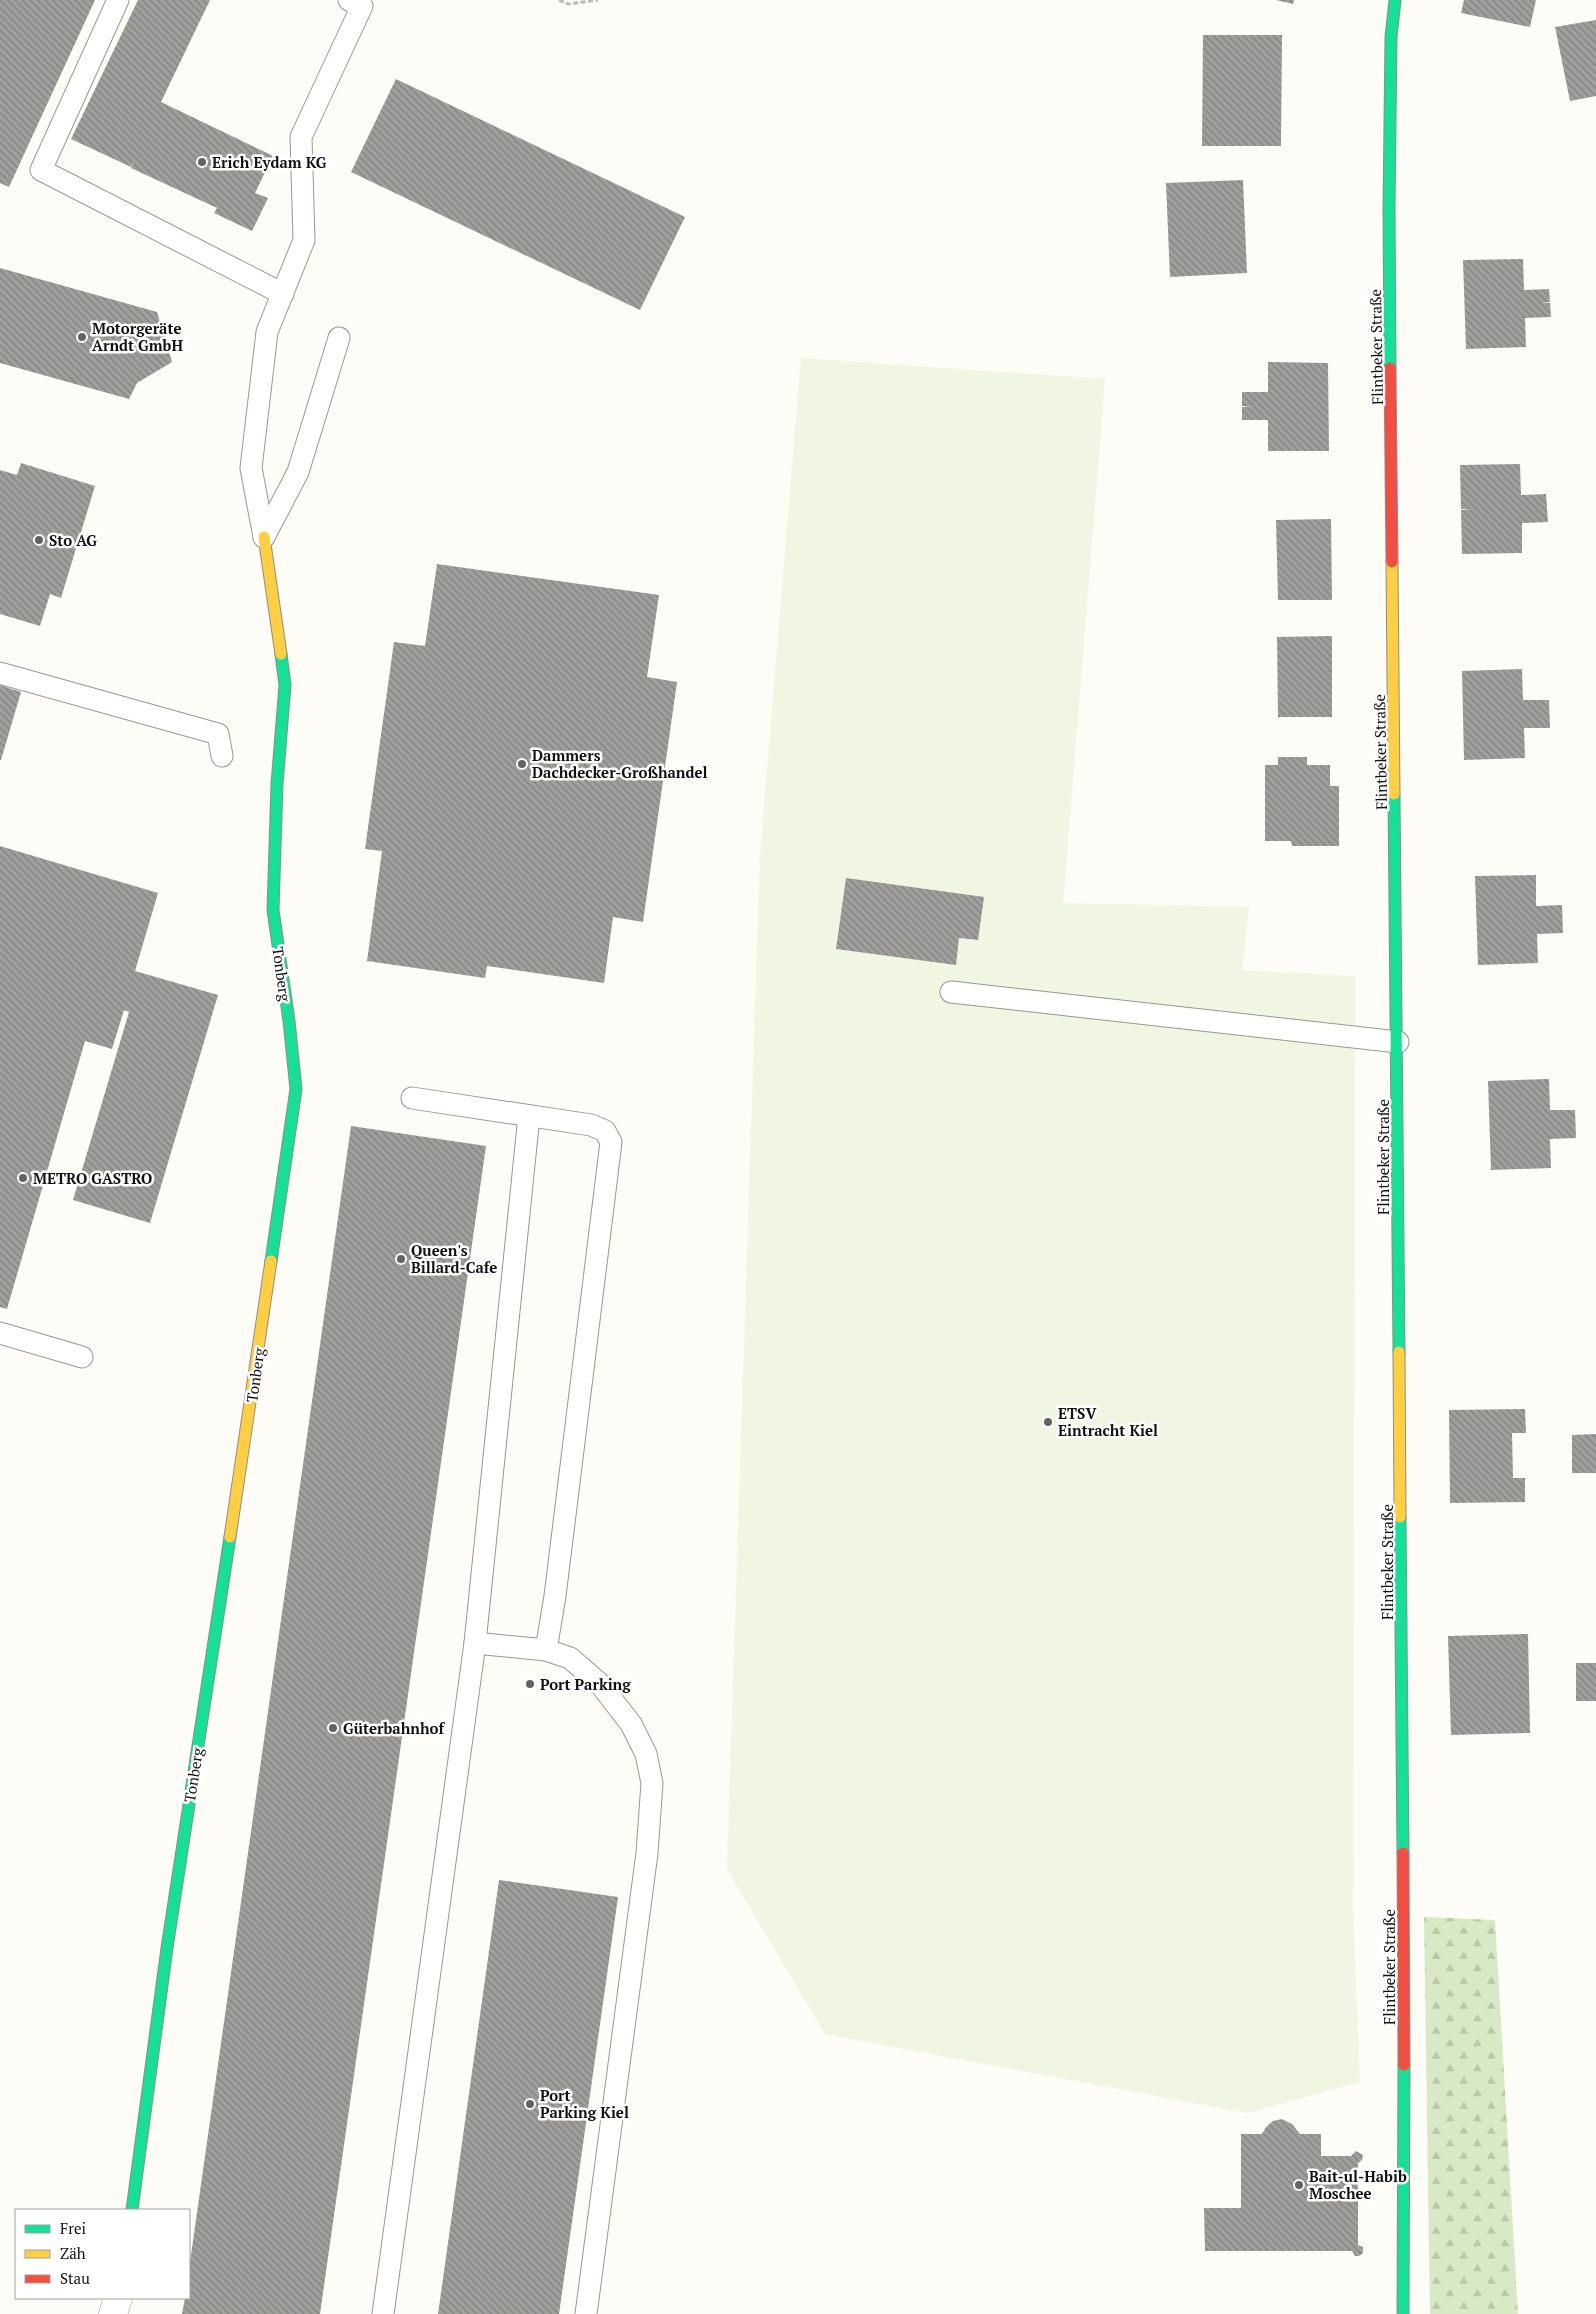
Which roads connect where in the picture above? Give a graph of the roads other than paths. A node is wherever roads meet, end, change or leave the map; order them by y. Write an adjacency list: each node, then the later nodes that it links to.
1 (118, 0): 4 (lane)
2 (349, 0): 4 (lane)
3 (1395, 0): 10 (street, Flintbeker Straße)
4 (282, 294): 6 (lane)
5 (339, 338): 6 (lane)
6 (264, 537): 17 (street, Tonberg)
7 (0, 672): 8 (lane)
8 (222, 756)
9 (951, 992): 10 (lane)
10 (1398, 1042): 22 (street, Flintbeker Straße)
11 (412, 1098): 12 (lane)
12 (528, 1116): 15 (lane); 16 (lane)
13 (0, 1333): 14 (lane)
14 (82, 1357)
15 (474, 1643): 16 (lane); 20 (lane)
16 (546, 1650): 21 (lane)
17 (132, 2209)
18 (118, 2299): 19 (street)
19 (113, 2314)
20 (383, 2314)
21 (586, 2314)
22 (1403, 2314)

